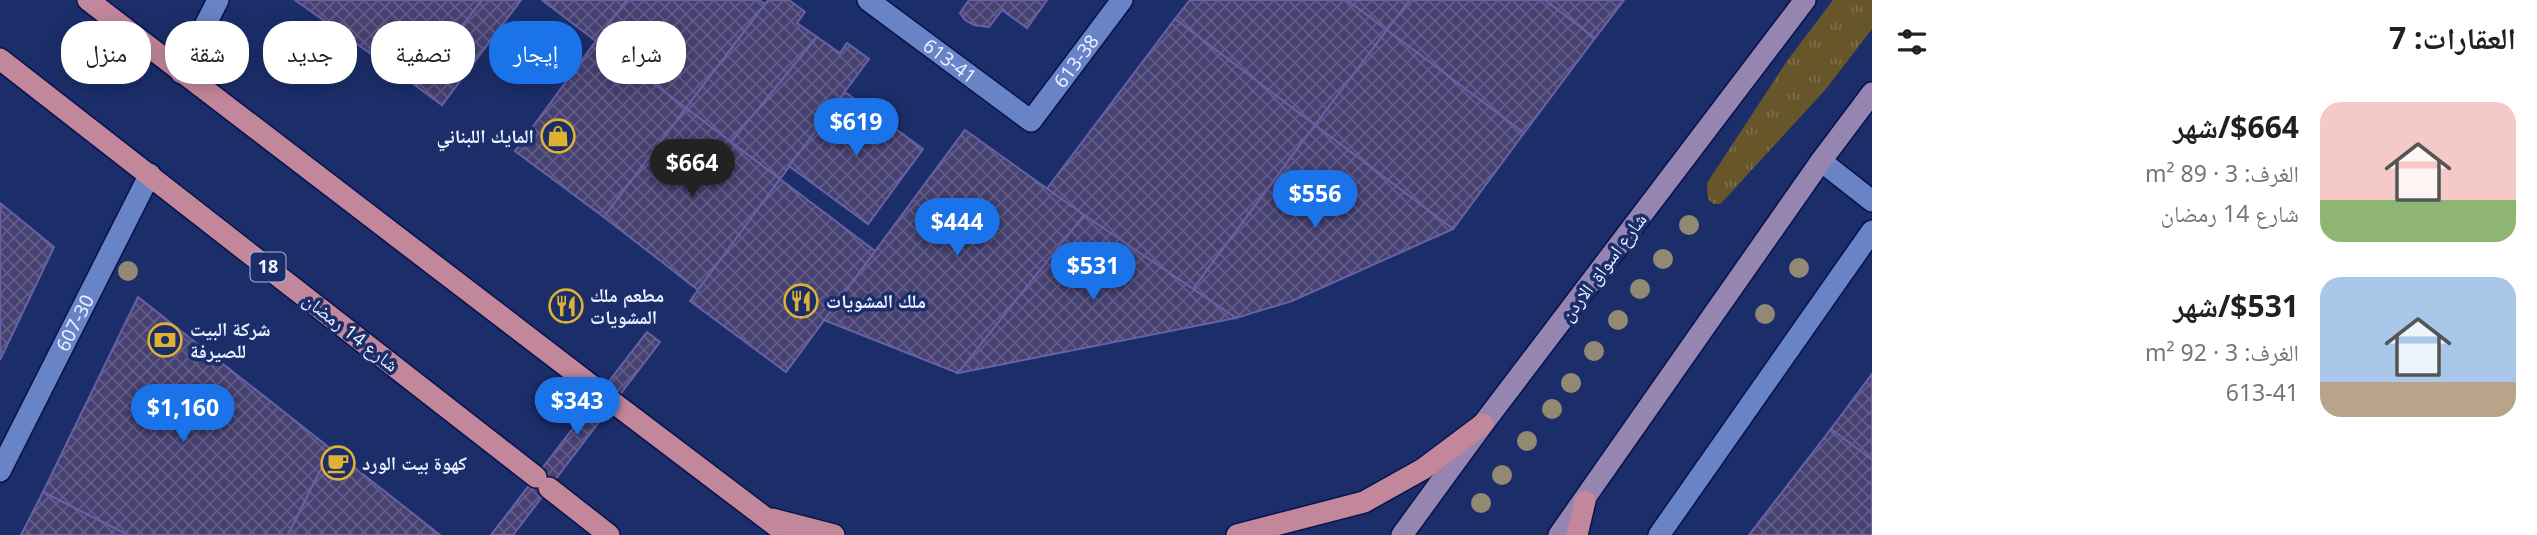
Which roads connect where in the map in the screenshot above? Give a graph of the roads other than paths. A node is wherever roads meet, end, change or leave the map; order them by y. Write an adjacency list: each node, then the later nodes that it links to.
1 (89, 0): 8 (main road)
2 (218, 0): 6 (street)
3 (868, 0): 11 (street, 613-41)
4 (1122, 0): 11 (street, 613-38)
5 (1805, 0): 16 (main road, شارع اسواق الاردن)
6 (207, 21)
7 (0, 59): 13 (main road, شارع 14 رمضان / 18)
8 (165, 59)
9 (197, 84): 19 (main road)
10 (1872, 93): 12 (main road)
11 (1031, 121)
12 (1821, 161): 14 (street); 18 (main road)
13 (150, 174): 17 (street, 607-30); 20 (main road, شارع 14 رمضان / 18)
14 (1872, 201)
15 (1872, 231): 27 (street)
16 (1483, 424): 23 (main road); 24 (main road, شارع اسواق الاردن)
17 (0, 471)
18 (1585, 501): 25 (main road); 26 (main road)
19 (765, 518): 21 (main road); 22 (main road)
20 (609, 535)
21 (788, 535)
22 (834, 535)
23 (1237, 535)
24 (1402, 535)
25 (1559, 535)
26 (1577, 535)
27 (1659, 535)

